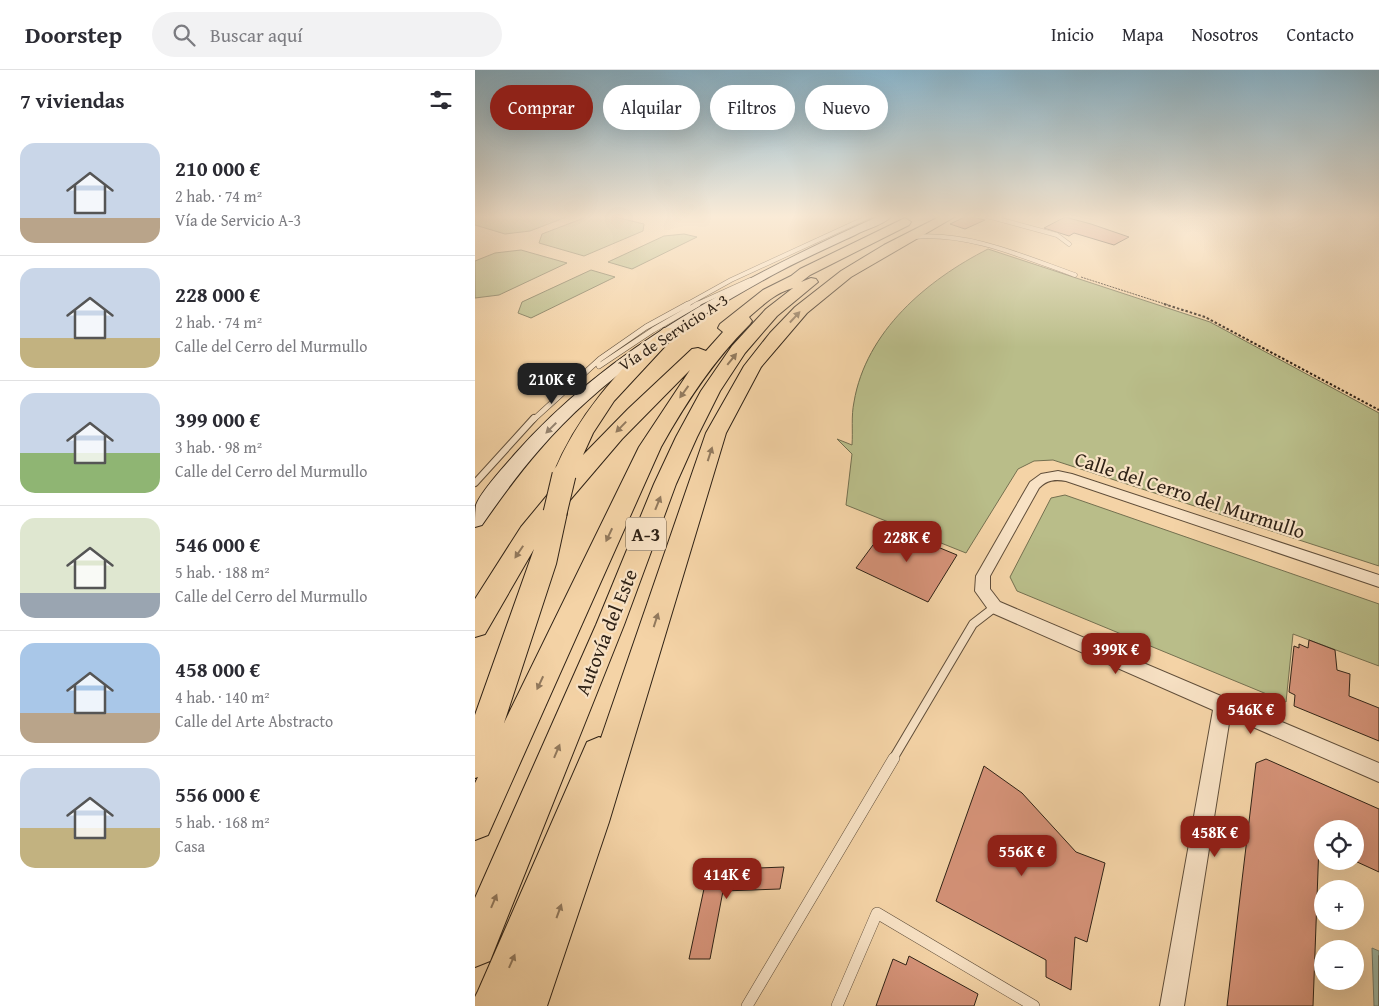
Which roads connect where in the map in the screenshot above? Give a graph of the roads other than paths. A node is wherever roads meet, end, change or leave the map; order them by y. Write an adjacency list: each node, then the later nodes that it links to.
1 (776, 260): 11 (lane)
2 (796, 260): 8 (main road, Vía de Servicio A-3)
3 (834, 260): 7 (highway, Autovía del Este / A-3)
4 (849, 260): 22 (highway, Autovía del Este / A-3, one-way to 4)
5 (866, 260): 17 (highway, one-way to 5)
6 (1026, 260): 9 (lane)
7 (805, 272): 16 (highway, one-way to 16); 21 (highway, Autovía del Este / A-3, one-way to 21)
8 (764, 275): 10 (main road, Vía de Servicio A-3); 11 (lane)
9 (1075, 275)
10 (671, 332): 13 (main road, Vía de Servicio A-3, one-way to 13); 19 (highway, bridge)
11 (576, 381): 12 (lane)
12 (475, 482)
13 (475, 520)
14 (1379, 581): 15 (street, Calle del Cerro del Murmullo)
15 (995, 607): 18 (street); 25 (lane)
16 (475, 625)
17 (641, 666): 23 (highway, one-way to 17); 24 (highway, one-way to 17)
18 (1223, 704): 20 (street); 28 (street)
19 (475, 761)
20 (1379, 773)
21 (475, 822)
22 (475, 946)
23 (493, 1006)
24 (525, 1006)
25 (747, 1006)
26 (837, 1006): 27 (lane)
27 (1034, 1006)
28 (1172, 1006)

